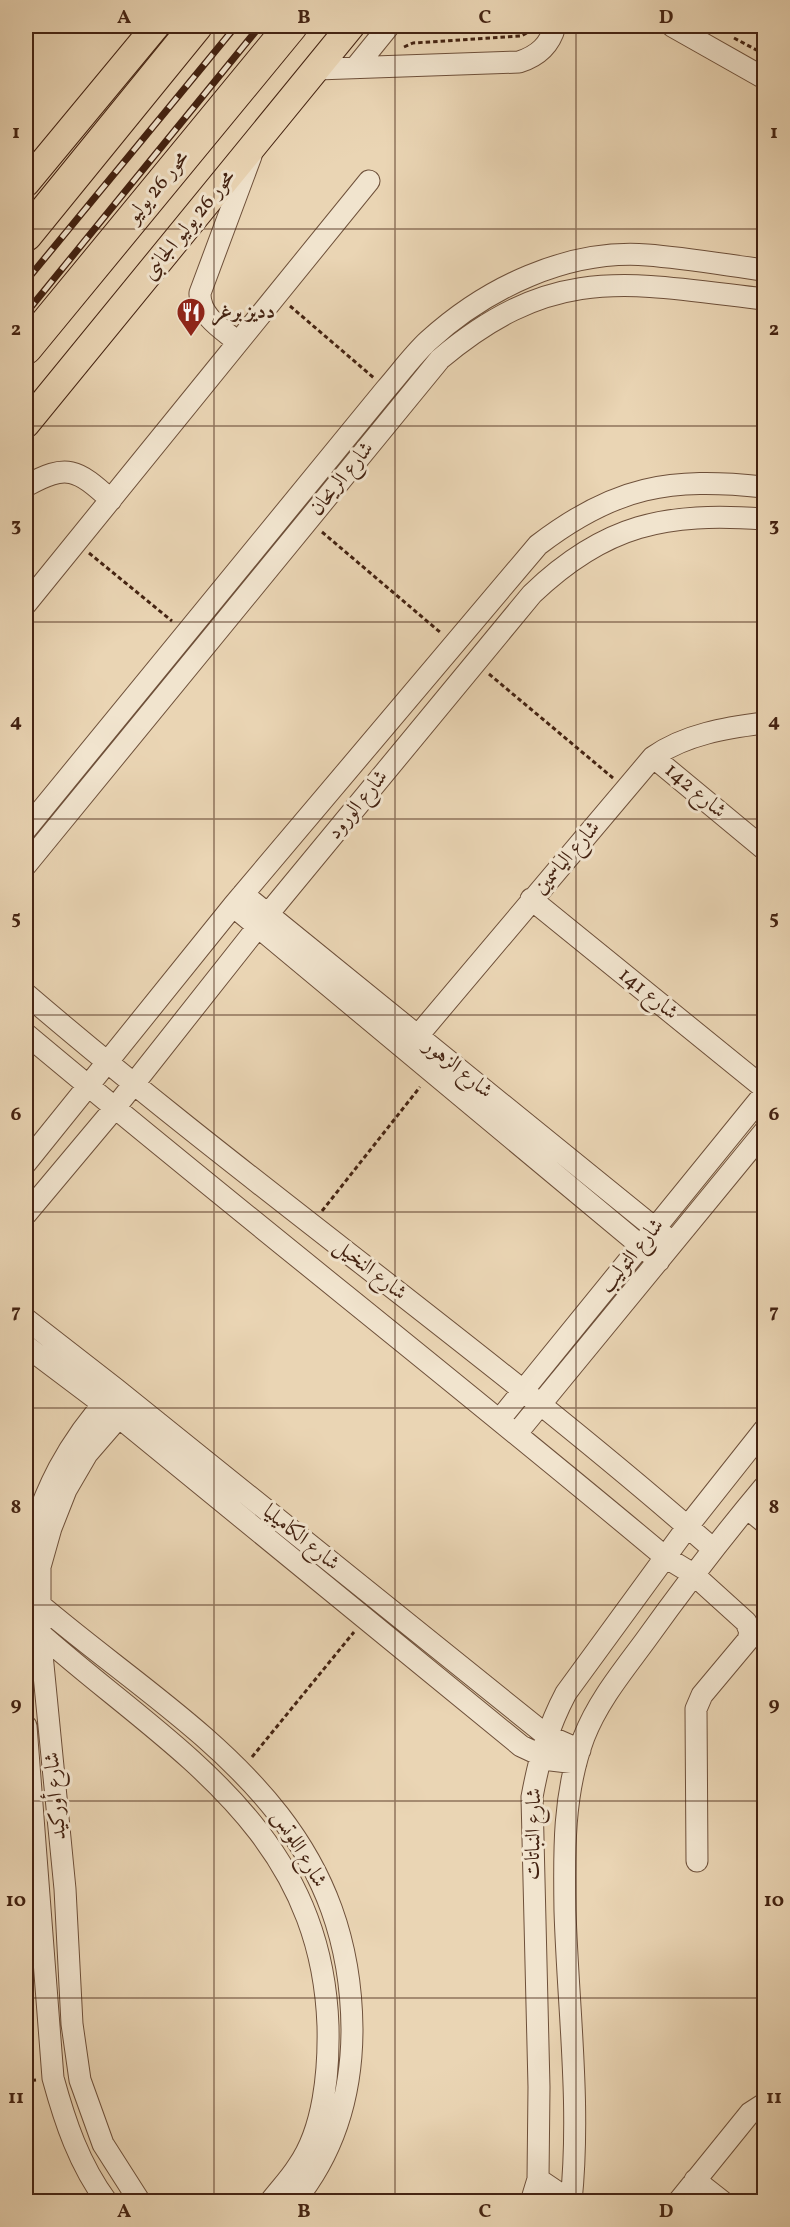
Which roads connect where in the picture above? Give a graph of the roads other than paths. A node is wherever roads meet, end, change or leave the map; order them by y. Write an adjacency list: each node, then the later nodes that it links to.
1 (156, 26): 13 (main road)
2 (196, 26): 14 (highway)
3 (291, 26): 20 (highway, محور 26 يوليو)
4 (351, 26): 9 (main road, محور 26 يوليو الجانبى)
5 (389, 26): 8 (street)
6 (555, 26): 8 (street)
7 (672, 26): 10 (street)
8 (355, 68): 9 (street)
9 (317, 69): 11 (main road, محور 26 يوليو الجانبى)
10 (765, 78)
11 (255, 146): 19 (street); 21 (main road, محور 26 يوليو الجانبى)
12 (369, 181): 19 (street)
13 (26, 183)
14 (26, 235)
15 (765, 270): 16 (street, شارع الريحان)
16 (544, 271): 17 (street); 33 (street, شارع الريحان)
17 (551, 294): 18 (street, شارع الريحان); 35 (street, شارع الريحان)
18 (765, 299)
19 (238, 342): 24 (street)
20 (26, 348)
21 (26, 424)
22 (26, 486): 24 (street)
23 (765, 487): 26 (street, شارع الورود)
24 (111, 500): 27 (street)
25 (765, 519): 28 (street, شارع الورود)
26 (494, 595): 28 (street); 29 (street, شارع الورود)
27 (26, 604)
28 (515, 615): 30 (street, شارع الورود)
29 (453, 644): 30 (street); 37 (street, شارع الورود)
30 (476, 662): 38 (street, شارع الورود)
31 (765, 723): 32 (street, شارع الياسمين)
32 (653, 757): 34 (street, شارع 142); 36 (street, شارع الياسمين)
33 (26, 829)
34 (765, 849)
35 (26, 865)
36 (531, 899): 41 (street, شارع الياسمين); 45 (street, شارع 141)
37 (238, 900): 38 (street, شارع الزهور); 42 (street, شارع الورود)
38 (263, 920): 41 (street, شارع الزهور); 43 (street, شارع الورود)
39 (26, 994): 42 (street, شارع النخيل)
40 (26, 1034): 44 (street, شارع النخيل)
41 (412, 1043): 51 (street, شارع الزهور); 53 (street, شارع الزهور)
42 (106, 1063): 43 (street, شارع النخيل); 44 (street, شارع الورود)
43 (132, 1086): 47 (street, شارع الورود); 57 (street, شارع النخيل)
44 (88, 1087): 47 (street, شارع النخيل); 49 (street, شارع الورود)
45 (765, 1088)
46 (765, 1094): 51 (street, شارع التوليب)
47 (114, 1109): 50 (street, شارع الورود); 60 (street, شارع النخيل)
48 (765, 1132): 52 (street, شارع التوليب)
49 (26, 1163)
50 (26, 1214)
51 (655, 1228): 52 (street, شارع الزهور); 53 (street, شارع التوليب)
52 (673, 1243): 54 (street, شارع التوليب)
53 (641, 1246): 54 (street, شارع الزهور); 57 (street, شارع التوليب)
54 (659, 1261): 59 (street, شارع التوليب)
55 (26, 1319): 58 (street, شارع الكاميليا)
56 (26, 1346): 58 (street, شارع الكاميليا)
57 (522, 1391): 59 (street, شارع النخيل); 60 (street, شارع التوليب)
58 (117, 1403): 68 (street); 71 (street, شارع أوركيد); 74 (street, شارع الكاميليا); 75 (street, شارع الكاميليا)
59 (539, 1406): 62 (street, شارع التوليب); 66 (street, شارع النخيل)
60 (500, 1419): 62 (street, شارع النخيل)
61 (765, 1430): 66 (street, شارع النباتات)
62 (517, 1433): 69 (street, شارع النخيل)
63 (765, 1487): 64 (street, شارع النباتات)
64 (747, 1508): 65 (street); 67 (street, شارع النباتات)
65 (765, 1522)
66 (687, 1526): 67 (street, شارع النخيل); 69 (street, شارع النباتات)
67 (712, 1548): 70 (street, شارع النباتات)
68 (26, 1553)
69 (666, 1557): 70 (street, شارع النخيل); 74 (street, شارع النباتات)
70 (693, 1574): 76 (street, شارع النباتات); 77 (street, شارع النخيل)
71 (33, 1599): 72 (street, شارع أوركيد); 89 (street, شارع اللوتس)
72 (33, 1628): 78 (street, شارع أوركيد); 88 (street, شارع اللوتس)
73 (26, 1726): 79 (street, شارع أوركيد)
74 (546, 1735): 75 (street, شارع النباتات); 76 (street, شارع الكاميليا)
75 (539, 1756): 76 (street, شارع الكاميليا); 83 (street, شارع النباتات)
76 (578, 1756): 85 (street, شارع النباتات)
77 (697, 1861)
78 (72, 2024): 79 (street); 81 (street, شارع أوركيد)
79 (47, 2026): 82 (street, شارع أوركيد)
80 (765, 2104): 84 (street)
81 (88, 2107): 82 (street); 87 (street, شارع أوركيد)
82 (63, 2116): 86 (street, شارع أوركيد)
83 (537, 2180): 85 (street); 90 (street, شارع النباتات)
84 (695, 2180): 91 (street); 92 (street)
85 (571, 2201)
86 (107, 2202)
87 (140, 2202)
88 (270, 2202)
89 (294, 2202)
90 (531, 2202)
91 (678, 2202)
92 (723, 2202)

